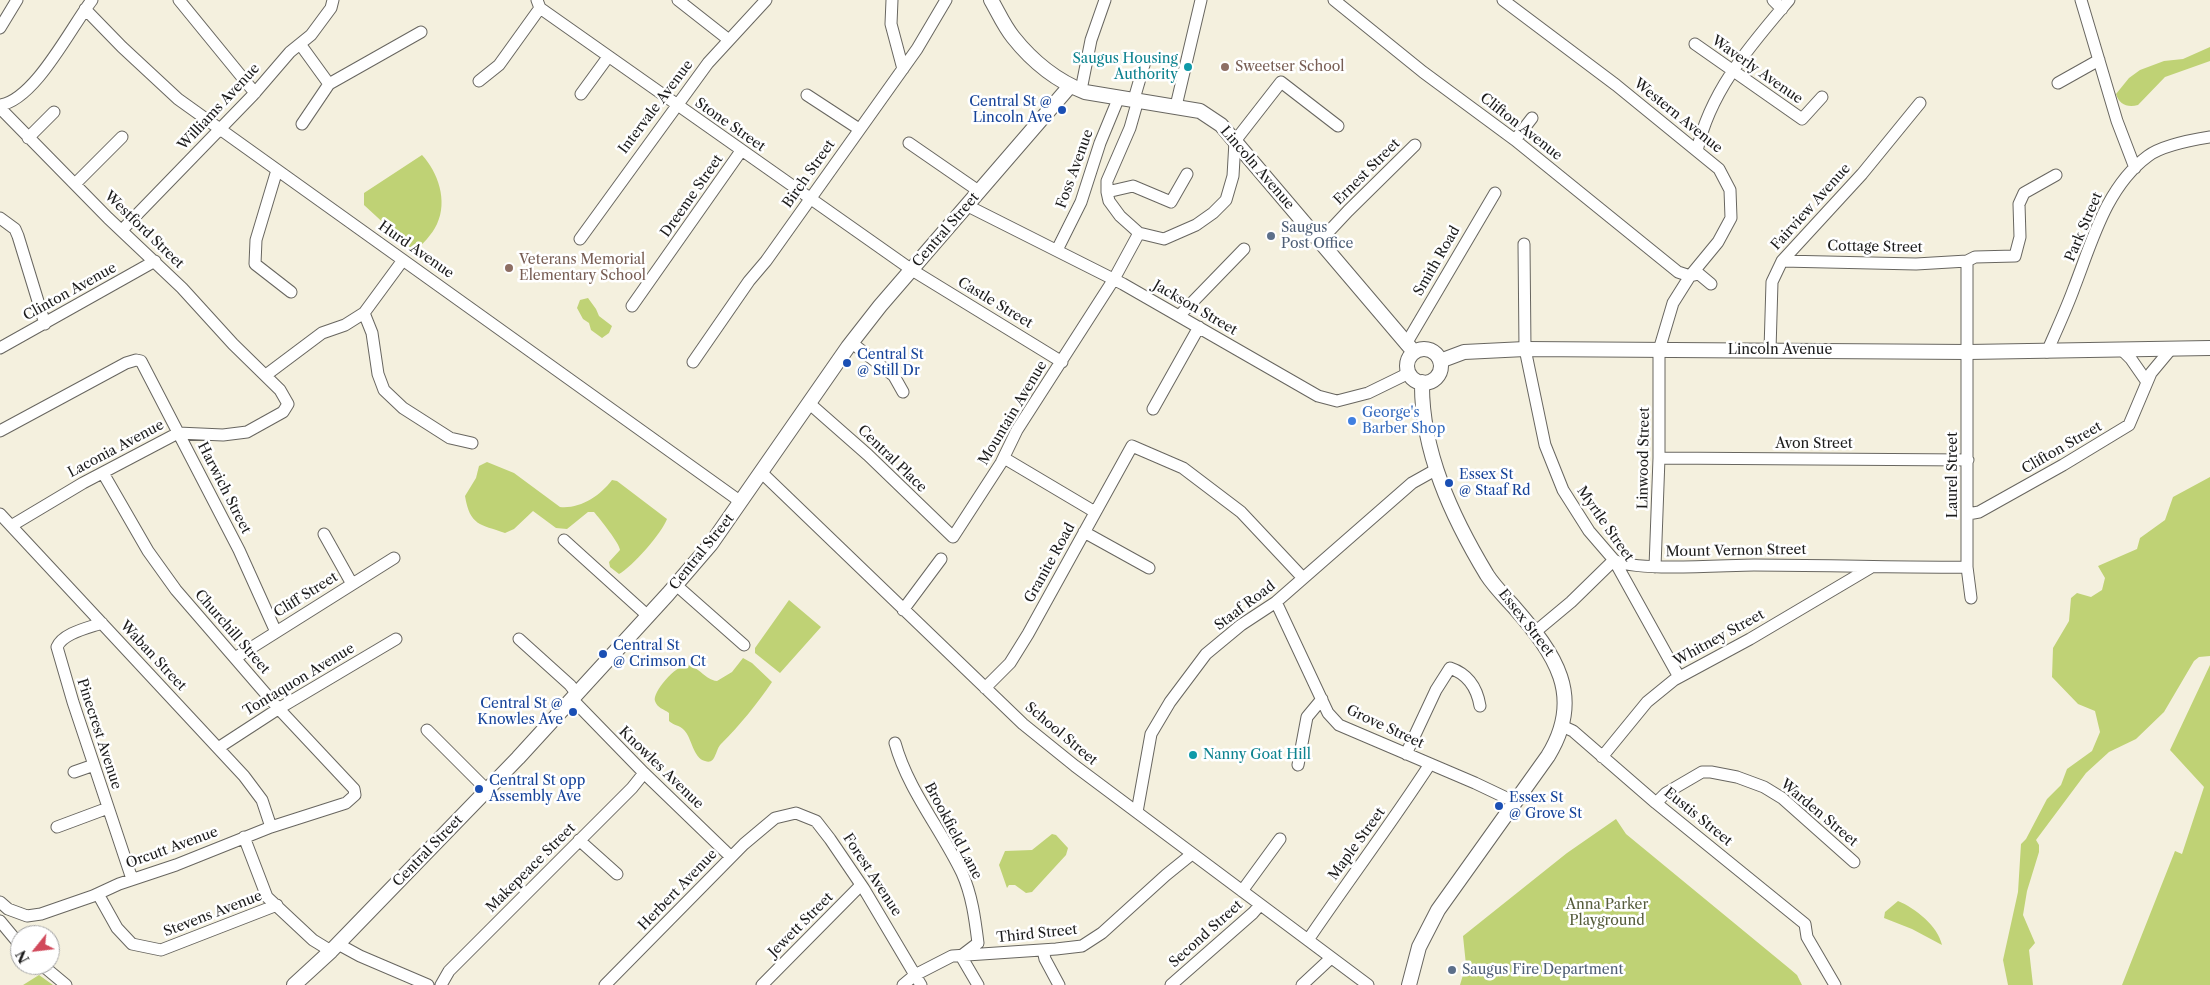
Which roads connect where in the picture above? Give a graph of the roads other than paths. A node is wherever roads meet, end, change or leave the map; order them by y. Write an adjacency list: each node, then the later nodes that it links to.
1 (17, 0): 18 (street)
2 (333, 0): 21 (street, Williams Avenue)
3 (678, 0): 20 (street)
4 (766, 0): 20 (street, Intervale Avenue)
5 (892, 0): 26 (street)
6 (946, 0): 26 (street, Birch Street)
7 (991, 0): 31 (main road, Lincoln Avenue)
8 (1105, 0): 31 (street)
9 (1201, 0): 41 (street)
10 (1334, 0): 51 (street, Clifton Avenue)
11 (1503, 0): 56 (street, Western Avenue)
12 (1773, 0): 16 (street)
13 (2081, 0): 24 (street)
14 (183, 1): 32 (street)
15 (538, 4): 23 (street, Stone Street); 28 (street)
16 (1785, 4): 27 (street)
17 (88, 5): 39 (street); 46 (street, Hurd Avenue)
18 (0, 28)
19 (421, 32): 30 (street)
20 (728, 40): 40 (street, Intervale Avenue)
21 (300, 44): 30 (street); 32 (street, Williams Avenue)
22 (1695, 44): 27 (street, Waverly Avenue)
23 (608, 57): 33 (street); 40 (street, Stone Street)
24 (2099, 60): 29 (street); 57 (street)
25 (1144, 65): 37 (street)
26 (903, 69): 47 (street, Birch Street)
27 (1733, 70): 36 (street, Waverly Avenue); 56 (street)
28 (479, 81)
29 (2058, 83)
30 (329, 84): 44 (street)
31 (1075, 88): 35 (main road, Lincoln Avenue); 62 (main road, Central Street)
32 (254, 93): 46 (street, Williams Avenue)
33 (581, 94)
34 (807, 95): 47 (street)
35 (1119, 97): 37 (main road, Lincoln Avenue); 74 (street, Foss Avenue)
36 (1822, 98)
37 (1136, 100): 41 (main road, Lincoln Avenue); 63 (street)
38 (1920, 103): 77 (street, Fairview Avenue)
39 (0, 106): 50 (street, Westford Street)
40 (676, 106): 55 (street, Stone Street); 70 (street, Intervale Avenue)
41 (1176, 106): 52 (main road, Lincoln Avenue)
42 (54, 112): 50 (street)
43 (1532, 118): 51 (street)
44 (302, 124)
45 (1338, 126): 52 (street)
46 (220, 129): 58 (street, Hurd Avenue); 68 (street, Williams Avenue)
47 (859, 130): 65 (street, Birch Street)
48 (122, 137): 61 (street)
49 (2210, 137): 57 (street, Park Street)
50 (28, 138): 61 (street, Westford Street)
51 (1515, 140): 80 (street, Clifton Avenue)
52 (1235, 141): 69 (street); 71 (main road, Lincoln Avenue)
53 (909, 143): 62 (street)
54 (1415, 145): 71 (street, Ernest Street)
55 (741, 151): 65 (street, Stone Street); 84 (street, Dreeme Street)
56 (1697, 151): 80 (street, Western Avenue)
57 (2135, 168): 99 (street, Park Street)
58 (277, 170): 75 (street, Hurd Avenue); 83 (street)
59 (1187, 174): 63 (street)
60 (2056, 175): 78 (street, Cottage Street)
61 (75, 184): 68 (street, Westford Street)
62 (980, 192): 66 (main road, Central Street)
63 (1107, 192): 69 (street)
64 (1495, 193): 91 (street, Smith Road)
65 (809, 200): 79 (street, Stone Street); 101 (street, Birch Street)
66 (968, 206): 74 (street, Jackson Street); 79 (main road, Central Street)
67 (0, 218): 87 (street)
68 (122, 230): 76 (street, Westford Street)
69 (1139, 233): 81 (street, Mountain Avenue)
70 (580, 238)
71 (1319, 242): 91 (main road, Lincoln Avenue)
72 (1524, 244): 94 (street, Myrtle Street)
73 (1244, 249): 86 (street)
74 (1057, 250): 81 (street, Jackson Street)
75 (403, 260): 85 (street); 119 (street, Hurd Avenue)
76 (155, 261): 87 (street, Clinton Avenue); 104 (street, Westford Street)
77 (1782, 261): 78 (street, Cottage Street); 96 (street, Fairview Avenue)
78 (1967, 261): 98 (street, Laurel Street)
79 (912, 270): 89 (main road, Central Street); 102 (street, Castle Street)
80 (1690, 276): 82 (street, Clifton Avenue); 95 (street, Western Avenue)
81 (1114, 279): 86 (street, Jackson Street); 102 (street, Mountain Avenue)
82 (1711, 284)
83 (291, 292)
84 (632, 306)
85 (364, 313): 104 (street); 112 (street)
86 (1179, 316): 88 (street, Jackson Street)
87 (45, 324): 90 (street, Clinton Avenue)
88 (1199, 327): 103 (street, Jackson Street); 109 (street)
89 (852, 343): 107 (street); 108 (main road, Central Street)
90 (0, 348)
91 (1410, 348): 100 (main road); 103 (main road)
92 (2210, 348): 93 (main road, Lincoln Avenue)
93 (2171, 349): 97 (main road, Lincoln Avenue); 106 (street, Clifton Street)
94 (1525, 350): 95 (main road, Lincoln Avenue); 100 (main road, Lincoln Avenue); 130 (street, Myrtle Street)
95 (1659, 350): 96 (main road, Lincoln Avenue); 114 (street, Linwood Street)
96 (1770, 350): 98 (main road, Lincoln Avenue)
97 (2122, 350): 99 (main road, Lincoln Avenue); 106 (street)
98 (1968, 352): 99 (main road, Lincoln Avenue); 115 (street, Laurel Street)
99 (2047, 352)
100 (1440, 361): 105 (main road)
101 (693, 362)
102 (1062, 362): 113 (street, Mountain Avenue)
103 (1409, 373): 105 (main road)
104 (266, 375): 111 (street, Laconia Avenue)
105 (1422, 382): 116 (main road, Essex Street)
106 (2148, 382): 122 (street, Clifton Street)
107 (903, 392)
108 (810, 404): 118 (main road, Central Street); 126 (street, Central Place)
109 (1153, 409)
110 (0, 431): 111 (street, Harwich Street)
111 (178, 433): 117 (street, Laconia Avenue); 143 (street, Harwich Street)
112 (472, 443)
113 (1004, 458): 120 (street); 126 (street, Mountain Avenue)
114 (1659, 458): 115 (street, Avon Street); 131 (street, Linwood Street)
115 (1968, 460): 122 (street, Laurel Street)
116 (1437, 469): 135 (street, Staaf Road); 144 (main road, Essex Street)
117 (103, 473): 123 (street, Laconia Avenue); 148 (street, Churchill Street)
118 (762, 473): 119 (main road, Central Street); 140 (street, School Street)
119 (741, 502): 137 (main road, Central Street)
120 (1095, 512): 124 (street, Granite Road); 135 (street, Granite Road)
121 (0, 514): 123 (street, Waban Street)
122 (1968, 514): 132 (street, Laurel Street)
123 (11, 526): 142 (street, Waban Street)
124 (1084, 532): 133 (street); 150 (street, Granite Road)
125 (324, 534): 136 (street)
126 (953, 537)
127 (564, 540): 141 (street)
128 (394, 558): 136 (street, Cliff Street)
129 (941, 559): 140 (street)
130 (1614, 560): 131 (street, Mount Vernon Street); 144 (street); 149 (street, Myrtle Street)
131 (1655, 567): 134 (street, Mount Vernon Street)
132 (1967, 567): 134 (street, Mount Vernon Street); 138 (street, Laurel Street)
133 (1149, 568)
134 (1870, 568): 149 (street, Whitney Street)
135 (1303, 578): 139 (street, Staaf Road)
136 (352, 584): 143 (street, Cliff Street)
137 (676, 585): 141 (main road, Central Street); 147 (street)
138 (1971, 598)
139 (1276, 602): 152 (street, Grove Street); 171 (street, Staaf Road)
140 (903, 610): 150 (street, School Street)
141 (648, 616): 151 (main road, Central Street)
142 (102, 623): 158 (street, Waban Street); 163 (street, Pinecrest Avenue)
143 (276, 632): 148 (street, Cliff Street)
144 (1535, 632): 155 (main road, Essex Street)
145 (396, 639): 154 (street, Tontaquon Avenue)
146 (518, 639): 151 (street, Knowles Avenue)
147 (744, 645)
148 (235, 658): 154 (street, Churchill Street)
149 (1678, 677): 160 (street, Whitney Street)
150 (986, 688): 171 (street, School Street)
151 (574, 697): 165 (street, Knowles Avenue); 166 (main road, Central Street)
152 (1322, 700): 159 (street, Grove Street); 161 (street)
153 (1480, 706): 159 (street)
154 (278, 709): 158 (street, Tontaquon Avenue); 167 (street, Churchill Street)
155 (1562, 726): 160 (street, Eustis Street); 168 (main road, Essex Street)
156 (427, 730): 166 (street)
157 (895, 743): 194 (street, Brookfield Lane)
158 (218, 748): 174 (street, Waban Street)
159 (1406, 754): 162 (street, Grove Street)
160 (1602, 757): 169 (street, Eustis Street)
161 (1298, 764)
162 (1430, 764): 168 (street, Grove Street); 191 (street, Maple Street)
163 (94, 765): 164 (street); 170 (street, Pinecrest Avenue)
164 (74, 772)
165 (644, 773): 177 (street, Makepeace Street); 179 (street, Knowles Avenue)
166 (487, 790): 192 (main road, Central Street)
167 (355, 795): 174 (street, Orcutt Avenue)
168 (1515, 802): 210 (main road, Essex Street)
169 (1656, 803): 180 (street, Warden Street); 211 (street, Eustis Street)
170 (108, 808): 173 (street); 182 (street, Pinecrest Avenue)
171 (1137, 812): 178 (street, School Street)
172 (775, 818): 179 (street, Herbert Avenue); 183 (street, Forest Avenue)
173 (57, 827)
174 (271, 827): 175 (street, Orcutt Avenue)
175 (244, 837): 182 (street, Orcutt Avenue); 187 (street)
176 (1280, 839): 184 (street)
177 (579, 840): 181 (street); 201 (street, Makepeace Street)
178 (1192, 854): 184 (street, School Street); 193 (street, Third Street)
179 (731, 857): 202 (street, Herbert Avenue)
180 (1854, 862)
181 (617, 874)
182 (132, 879): 185 (street, Orcutt Avenue)
183 (862, 885): 197 (street, Forest Avenue); 203 (street, Jewett Street)
184 (1242, 891): 188 (street, School Street)
185 (98, 894): 186 (street, Orcutt Avenue); 187 (street, Stevens Avenue)
186 (0, 902)
187 (277, 905): 192 (street)
188 (1260, 905): 191 (street, School Street); 207 (street, Second Street)
189 (0, 921): 190 (street)
190 (10, 933)
191 (1308, 940): 195 (street, School Street)
192 (335, 947): 199 (main road, Central Street); 200 (street)
193 (1043, 950): 194 (street, Third Street); 206 (street)
194 (961, 956): 197 (street, Third Street); 205 (street)
195 (1332, 958): 208 (street); 209 (street, School Street)
196 (54, 975): 198 (street)
197 (918, 980): 204 (street, Third Street)
198 (66, 985)
199 (294, 985)
200 (428, 985)
201 (441, 985)
202 (605, 985)
203 (762, 985)
204 (903, 985)
205 (978, 985)
206 (1059, 985)
207 (1171, 985)
208 (1302, 985)
209 (1368, 985)
210 (1409, 985)
211 (1835, 985)

